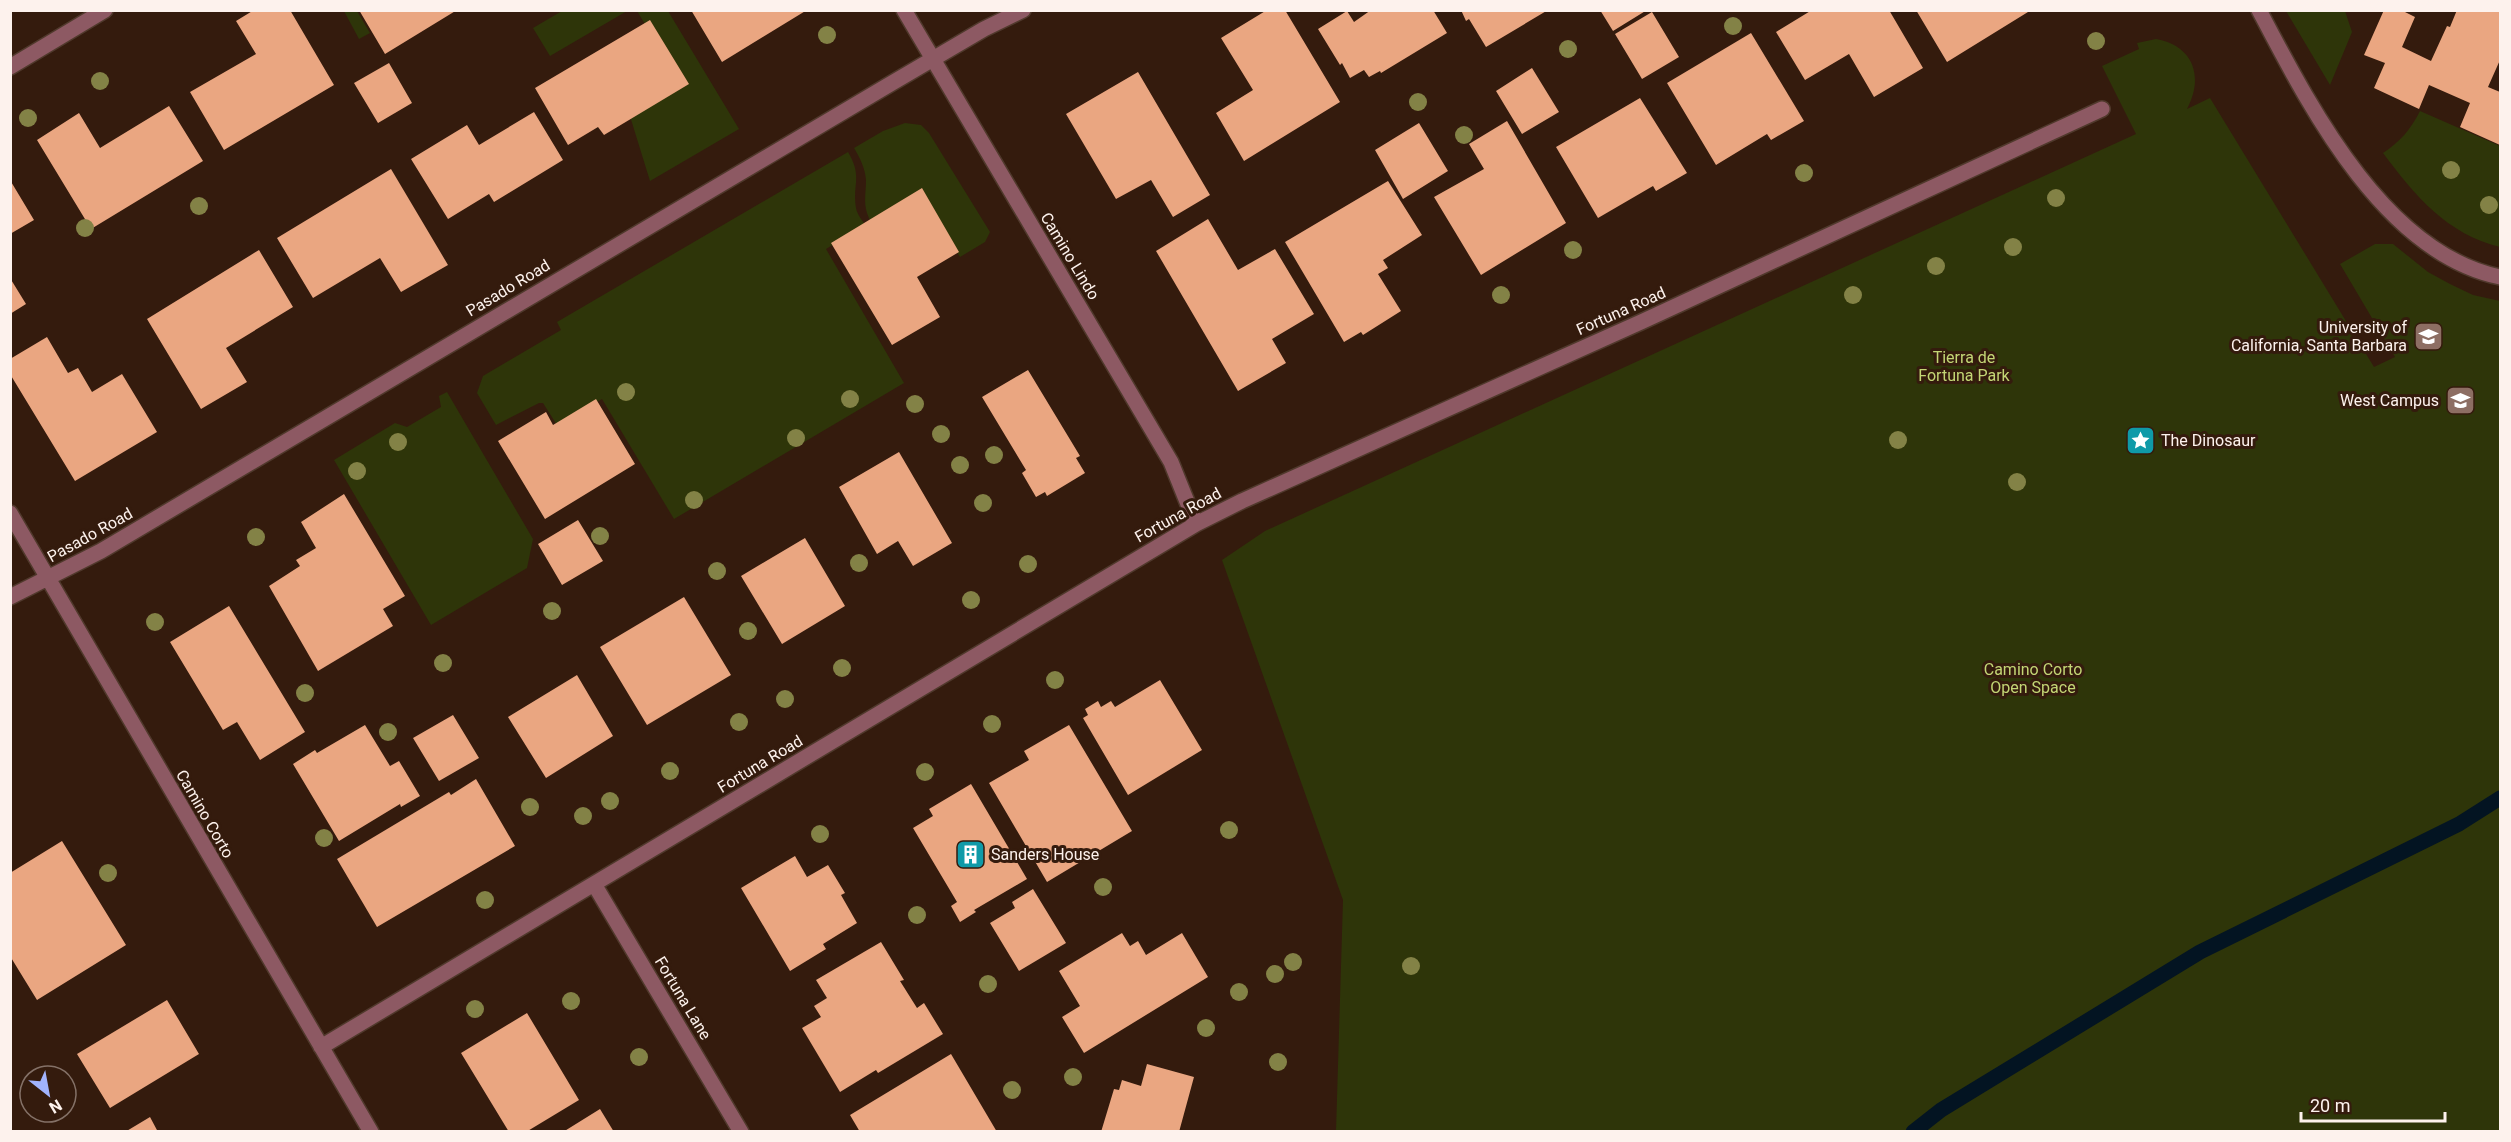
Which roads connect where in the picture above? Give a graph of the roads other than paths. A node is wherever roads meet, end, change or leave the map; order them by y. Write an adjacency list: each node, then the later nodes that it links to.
1 (105, 10): 6 (street)
2 (904, 10): 5 (street, Camino Lindo)
3 (1023, 10): 5 (street, Pasado Road)
4 (2259, 10): 8 (street)
5 (933, 59): 10 (street, Camino Lindo); 11 (street, Pasado Road)
6 (10, 67)
7 (2102, 109): 10 (street, Fortuna Road)
8 (2500, 277)
9 (10, 513): 11 (street, Camino Corto)
10 (1196, 524): 13 (street, Fortuna Road)
11 (49, 578): 12 (street, Pasado Road); 14 (street, Camino Corto)
12 (10, 597)
13 (594, 884): 14 (street, Fortuna Road); 16 (street, Fortuna Lane)
14 (321, 1047): 15 (street, Camino Corto)
15 (371, 1131)
16 (741, 1131)

